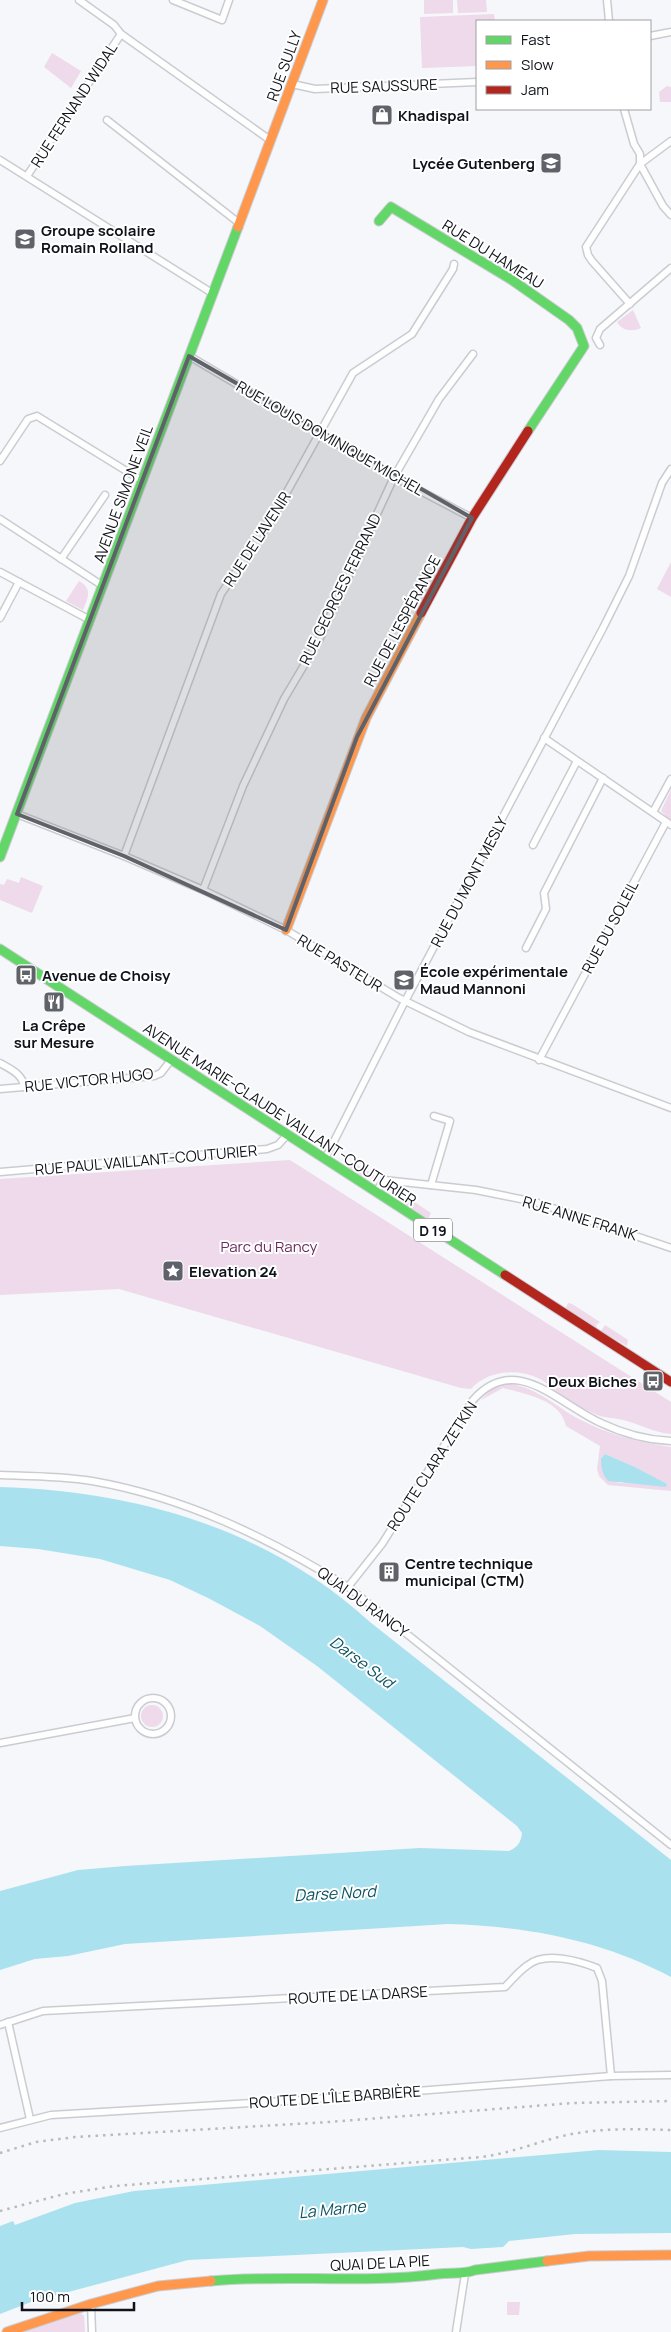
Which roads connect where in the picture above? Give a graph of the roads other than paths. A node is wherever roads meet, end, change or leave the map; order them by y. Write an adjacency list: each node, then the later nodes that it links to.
1 (79, 0): 8 (street)
2 (173, 0): 3 (street)
3 (229, 0)
4 (323, 0): 11 (street, RUE SULLY)
5 (607, 0): 6 (street)
6 (609, 20)
7 (671, 32): 9 (street)
8 (121, 34): 14 (street); 18 (street, RUE FERNAND WIDAL)
9 (651, 36)
10 (476, 82): 11 (street, RUE SAUSSURE)
11 (292, 84): 14 (street, RUE SULLY)
12 (624, 110): 17 (street)
13 (107, 120): 21 (street)
14 (270, 140): 21 (street, AVENUE SIMONE VEIL)
15 (671, 141): 17 (street)
16 (0, 160): 18 (street)
17 (640, 164): 19 (street); 25 (street)
18 (27, 176): 24 (street)
19 (671, 215)
20 (379, 221): 27 (street, RUE DU HAMEAU)
21 (239, 223): 24 (street, AVENUE SIMONE VEIL)
22 (454, 264): 30 (street, RUE DE L'AVENIR)
23 (671, 268): 25 (street)
24 (212, 293): 29 (street, AVENUE SIMONE VEIL)
25 (630, 304): 26 (street)
26 (600, 345)
27 (584, 346): 36 (street, RUE DE L'ESPÉRANCE)
28 (474, 354): 33 (street, RUE GEORGES FERRAND)
29 (189, 356): 30 (street, RUE LOUIS DOMINIQUE MICHEL); 34 (street, AVENUE SIMONE VEIL)
30 (320, 433): 33 (street, RUE LOUIS DOMINIQUE MICHEL); 52 (street, RUE DE L'AVENIR)
31 (0, 461): 34 (street)
32 (671, 470): 44 (street, RUE DU MONT MESLY)
33 (394, 477): 36 (street, RUE LOUIS DOMINIQUE MICHEL); 54 (street, RUE GEORGES FERRAND)
34 (141, 480): 41 (street, AVENUE SIMONE VEIL)
35 (105, 495): 38 (street)
36 (472, 518): 55 (street, RUE DE L'ESPÉRANCE)
37 (0, 520): 38 (street)
38 (61, 559): 41 (street)
39 (0, 572): 40 (street)
40 (19, 582): 42 (street); 43 (street)
41 (103, 586): 43 (street, AVENUE SIMONE VEIL)
42 (0, 618)
43 (90, 620): 49 (street, AVENUE SIMONE VEIL)
44 (544, 738): 45 (street); 58 (street, RUE DU MONT MESLY)
45 (577, 761): 46 (street); 51 (street)
46 (603, 778): 48 (street); 57 (street)
47 (671, 779): 48 (street)
48 (652, 812): 50 (street)
49 (17, 814): 52 (street, RUE PASTEUR); 53 (street, AVENUE SIMONE VEIL)
50 (669, 824): 60 (street, RUE DU SOLEIL)
51 (533, 845)
52 (124, 856): 54 (street, RUE PASTEUR)
53 (0, 857)
54 (203, 890): 55 (street, RUE PASTEUR)
55 (286, 930): 58 (street, RUE PASTEUR)
56 (0, 948): 59 (street, AVENUE MARIE-CLAUDE VAILLANT-COUTURIER / D 19)
57 (526, 948)
58 (406, 1001): 60 (street, RUE PASTEUR); 67 (street, RUE DU MONT MESLY)
59 (171, 1060): 62 (street, RUE VICTOR HUGO); 66 (street, AVENUE MARIE-CLAUDE VAILLANT-COUTURIER / D 19)
60 (539, 1060): 64 (street, RUE PASTEUR)
61 (0, 1063): 62 (street)
62 (24, 1087): 63 (street, RUE VICTOR HUGO)
63 (0, 1089)
64 (669, 1106)
65 (434, 1116): 69 (street)
66 (287, 1135): 67 (street, AVENUE MARIE-CLAUDE VAILLANT-COUTURIER / D 19); 68 (street, RUE PAUL VAILLANT-COUTURIER)
67 (325, 1159): 70 (street, AVENUE MARIE-CLAUDE VAILLANT-COUTURIER / D 19)
68 (0, 1172)
69 (431, 1185): 70 (street, RUE ANNE FRANK); 71 (street, RUE ANNE FRANK)
70 (376, 1192): 72 (street, AVENUE MARIE-CLAUDE VAILLANT-COUTURIER / D 19)
71 (671, 1248)
72 (671, 1382)
73 (671, 1441): 75 (street, ROUTE CLARA ZETKIN)
74 (0, 1475): 75 (street, QUAI DU RANCY)
75 (348, 1587): 78 (street, QUAI DU RANCY)
76 (135, 1718): 76 (street); 77 (street)
77 (0, 1743)
78 (671, 1845)
79 (8, 2022): 80 (street, ROUTE DE LA DARSE); 82 (street, ROUTE DE LA DARSE); 83 (street)
80 (0, 2025)
81 (671, 2075): 82 (street, ROUTE DE L'ÎLE BARBIÈRE)
82 (611, 2076): 83 (street, ROUTE DE L'ÎLE BARBIÈRE)
83 (30, 2118): 84 (street, ROUTE DE L'ÎLE BARBIÈRE)
84 (0, 2128)
85 (671, 2255): 86 (street, QUAI DE LA PIE)
86 (465, 2274): 87 (street, QUAI DE LA PIE); 90 (street)
87 (91, 2304): 88 (street, QUAI DE LA PIE); 89 (street)
88 (6, 2332)
89 (92, 2332)
90 (456, 2332)

